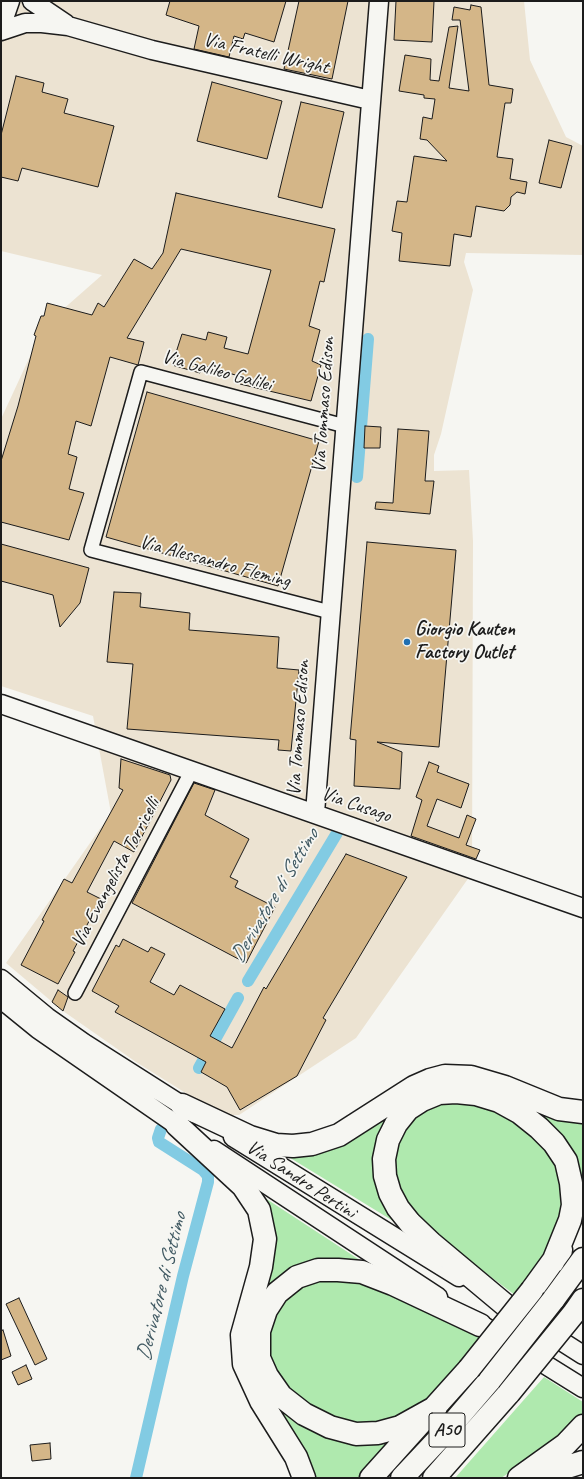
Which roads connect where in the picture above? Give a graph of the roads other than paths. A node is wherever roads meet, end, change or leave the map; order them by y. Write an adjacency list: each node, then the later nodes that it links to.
1 (10, 1): 5 (street)
2 (32, 1): 4 (street)
3 (379, 1): 7 (street, Via Tommaso Edison)
4 (68, 26): 6 (street); 7 (street, Via Fratelli Wright)
5 (1, 27)
6 (1, 31)
7 (370, 100): 8 (street, Via Tommaso Edison)
8 (345, 426): 9 (street, Via Galileo Galilei); 10 (street, Via Tommaso Edison)
9 (90, 550): 10 (street, Via Alessandro Fleming)
10 (330, 612): 13 (street, Via Tommaso Edison)
11 (1, 704): 12 (street, Via Cusago)
12 (191, 772): 13 (street, Via Cusago); 16 (street, Via Evangelista Torricelli)
13 (314, 813): 14 (street, Via Cusago)
14 (583, 908)
15 (1, 979): 19 (street, Via Sandro Pertini)
16 (76, 993)
17 (1, 999): 19 (street, Via Sandro Pertini)
18 (583, 1112): 19 (highway)
19 (179, 1115): 23 (street, Via Sandro Pertini); 25 (street, Via Sandro Pertini); 31 (highway)
20 (583, 1220): 22 (highway)
21 (583, 1259): 33 (highway, A50, bridge)
22 (553, 1262): 23 (highway); 28 (highway, bridge)
23 (504, 1304): 26 (street, Via Sandro Pertini)
24 (578, 1307): 34 (highway, A50, bridge)
25 (480, 1325): 27 (street, Via Sandro Pertini); 28 (highway)
26 (583, 1354)
27 (583, 1388)
28 (436, 1407): 32 (highway)
29 (583, 1426): 35 (highway)
30 (583, 1462): 36 (highway)
31 (304, 1478)
32 (371, 1478)
33 (402, 1478)
34 (434, 1478)
35 (519, 1478)
36 (532, 1478)

